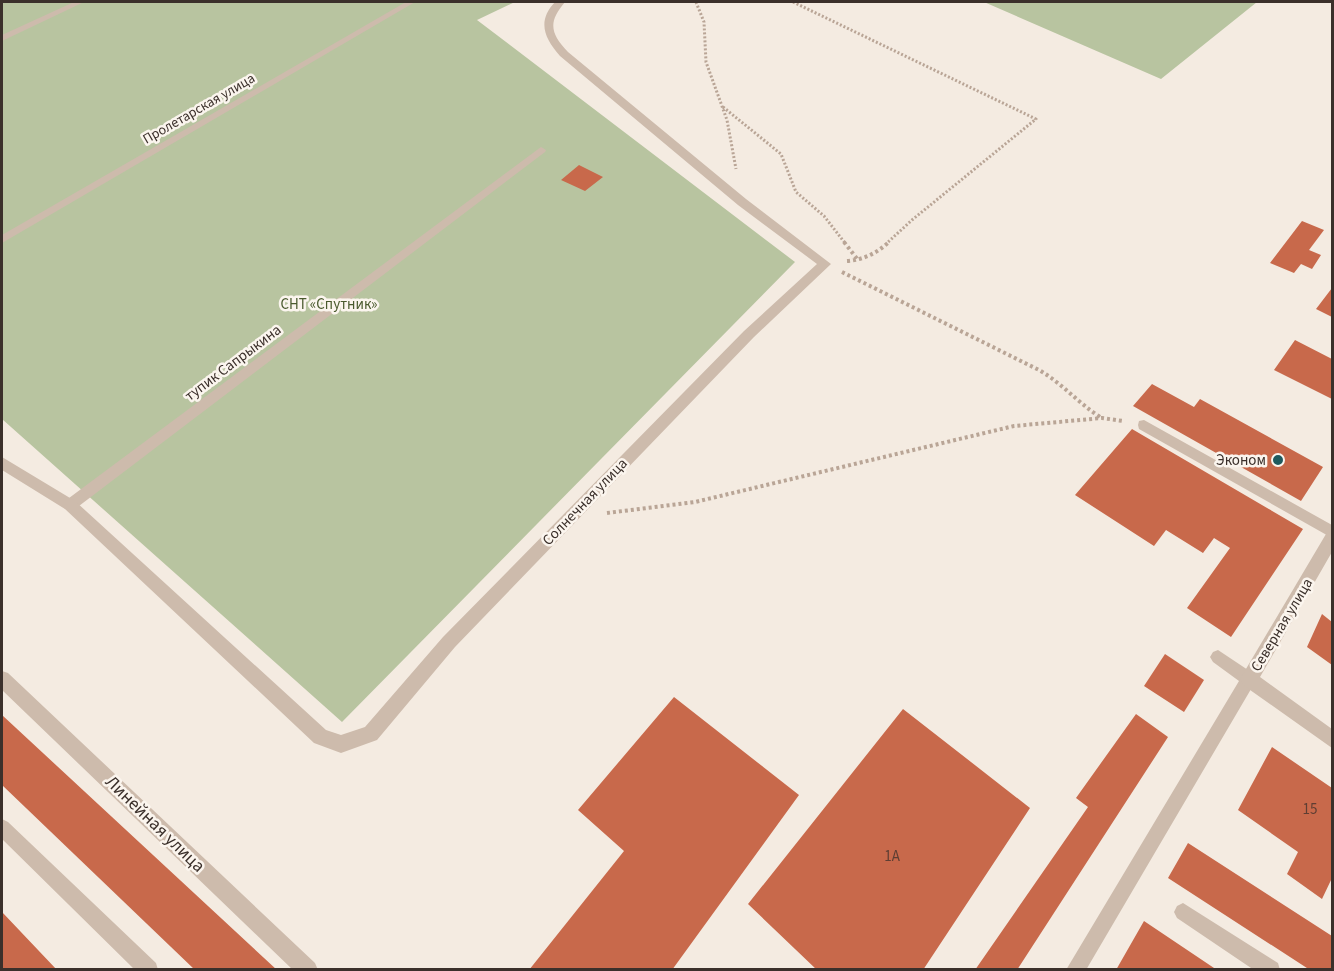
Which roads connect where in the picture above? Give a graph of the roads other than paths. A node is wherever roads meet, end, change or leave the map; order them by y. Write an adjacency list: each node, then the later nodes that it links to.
1 (80, 2): 4 (lane)
2 (411, 2): 6 (lane, Пролетарская улица)
3 (560, 2): 9 (street, Солнечная улица)
4 (2, 38)
5 (542, 150): 9 (lane, тупик Сапрыкина)
6 (2, 240)
7 (1144, 425): 10 (lane)
8 (2, 463): 9 (street)
9 (70, 505)
10 (1332, 532)
11 (1332, 539): 14 (street, Северная улица)
12 (1218, 657): 14 (lane)
13 (2, 679): 19 (street, Линейная улица)
14 (1249, 679): 15 (street); 20 (lane)
15 (1332, 739)
16 (2, 828): 18 (lane)
17 (1183, 912): 21 (lane)
18 (149, 969)
19 (308, 969)
20 (1075, 969)
21 (1271, 969)

